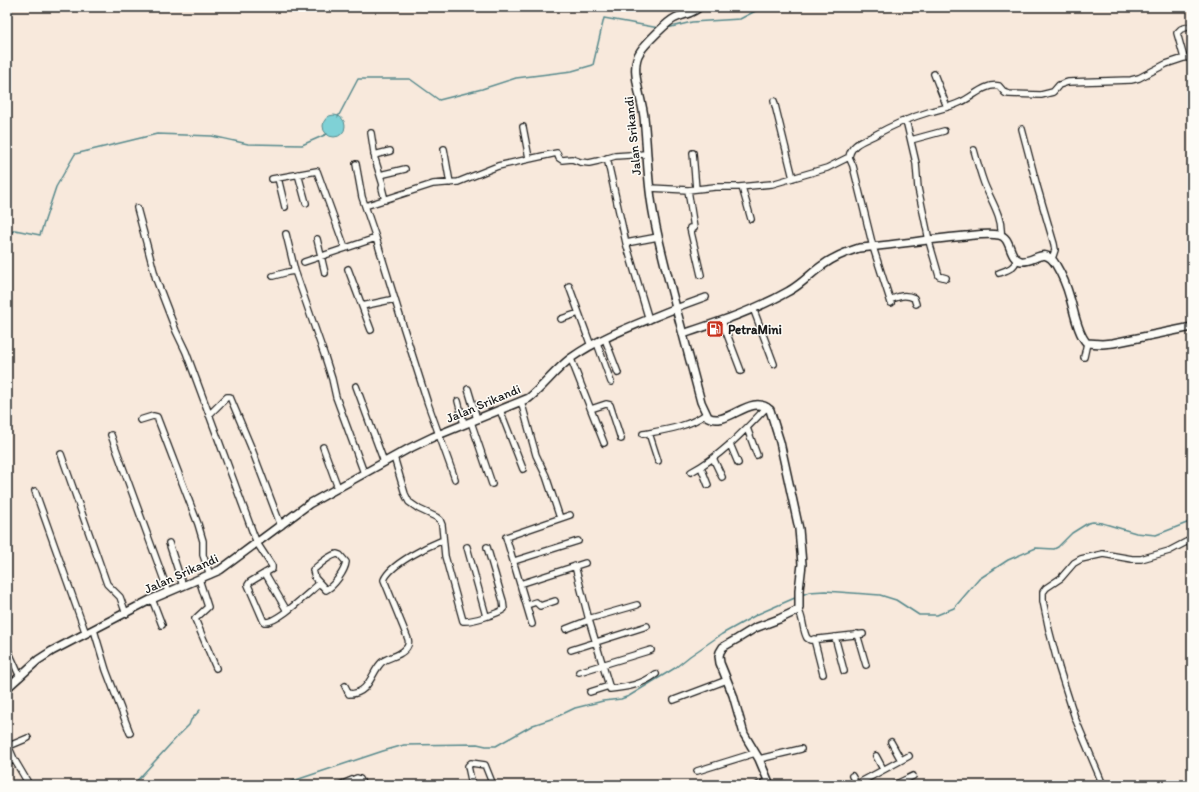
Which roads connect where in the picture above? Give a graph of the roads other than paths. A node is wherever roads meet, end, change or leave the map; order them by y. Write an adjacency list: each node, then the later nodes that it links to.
1 (699, 7): 18 (street, Jalan Srikandi)
2 (1192, 26): 4 (street)
3 (1192, 57): 4 (street)
4 (1184, 58): 7 (street)
5 (934, 74): 7 (street)
6 (774, 101): 28 (street)
7 (947, 107): 8 (street)
8 (906, 120): 13 (street); 20 (street)
9 (523, 127): 21 (street)
10 (1022, 129): 52 (street)
11 (944, 131): 13 (street)
12 (371, 134): 19 (street)
13 (911, 140): 46 (street)
14 (444, 149): 30 (street)
15 (974, 150): 42 (street)
16 (390, 151): 19 (street)
17 (693, 153): 33 (street)
18 (646, 154): 22 (street); 32 (street, Jalan Srikandi)
19 (374, 155): 26 (street)
20 (849, 157): 28 (street); 48 (street)
21 (529, 158): 22 (street); 30 (street)
22 (606, 158): 47 (street)
23 (356, 164): 36 (street)
24 (405, 169): 26 (street)
25 (298, 174): 27 (street); 37 (street); 49 (street)
26 (380, 175): 35 (street)
27 (278, 178): 29 (street); 38 (street)
28 (793, 178): 31 (street)
29 (272, 179)
30 (450, 183): 35 (street)
31 (742, 187): 33 (street); 40 (street)
32 (650, 188): 34 (street); 43 (street, Jalan Srikandi)
33 (696, 189): 34 (street)
34 (688, 190): 58 (street)
35 (385, 200): 36 (street)
36 (364, 201): 44 (street)
37 (306, 203)
38 (285, 207)
39 (138, 208): 92 (street)
40 (751, 219)
41 (286, 234): 55 (street)
42 (1002, 235): 46 (street); 51 (street)
43 (658, 237): 47 (street); 66 (street, Jalan Srikandi)
44 (376, 238): 49 (street); 63 (street)
45 (317, 239): 50 (street)
46 (928, 240): 48 (street); 60 (street)
47 (626, 244): 70 (street)
48 (873, 247): 64 (street); 67 (street)
49 (344, 248): 50 (street)
50 (321, 257): 53 (street); 56 (street)
51 (1017, 259): 52 (street); 57 (street)
52 (1052, 259): 76 (street)
53 (304, 262)
54 (348, 269): 65 (street)
55 (295, 271): 59 (street); 112 (street)
56 (325, 273)
57 (999, 273)
58 (701, 275)
59 (274, 276)
60 (946, 278)
61 (569, 286): 68 (street)
62 (706, 297): 66 (street)
63 (395, 299): 65 (street); 96 (street)
64 (916, 304)
65 (362, 306): 73 (street)
66 (676, 308): 70 (street, Jalan Srikandi); 74 (street)
67 (752, 308): 71 (street); 80 (street)
68 (579, 313): 69 (street); 77 (street)
69 (561, 319)
70 (649, 320): 75 (street, Jalan Srikandi)
71 (722, 321): 74 (street); 81 (street)
72 (1192, 327): 76 (street)
73 (370, 330)
74 (684, 334): 91 (street)
75 (606, 339): 77 (street, Jalan Srikandi); 82 (street)
76 (1087, 343): 78 (street)
77 (594, 344): 79 (street, Jalan Srikandi); 83 (street)
78 (1084, 357)
79 (570, 359): 87 (street, Jalan Srikandi); 89 (street)
80 (774, 364)
81 (741, 371)
82 (618, 373)
83 (611, 382)
84 (356, 386): 107 (street)
85 (468, 389): 94 (street)
86 (458, 401): 94 (street)
87 (521, 401): 90 (street, Jalan Srikandi); 120 (street)
88 (767, 407): 91 (street); 95 (street); 143 (street)
89 (591, 408): 98 (street); 99 (street)
90 (500, 410): 94 (street, Jalan Srikandi); 110 (street)
91 (706, 414): 106 (street)
92 (209, 415): 121 (street); 126 (street)
93 (140, 420): 133 (street)
94 (471, 422): 96 (street, Jalan Srikandi); 115 (street)
95 (747, 428): 100 (street); 103 (street)
96 (439, 434): 104 (street, Jalan Srikandi); 114 (street)
97 (111, 435): 138 (street)
98 (621, 439)
99 (604, 443)
100 (730, 444): 105 (street); 108 (street)
101 (323, 447): 117 (street)
102 (61, 454): 145 (street)
103 (757, 454)
104 (394, 457): 107 (street, Jalan Srikandi); 123 (street)
105 (713, 458): 109 (street); 113 (street)
106 (658, 461)
107 (384, 462): 112 (street, Jalan Srikandi)
108 (738, 463)
109 (701, 467): 111 (street); 116 (street)
110 (523, 469)
111 (691, 472)
112 (364, 473): 117 (street, Jalan Srikandi)
113 (722, 477)
114 (455, 479)
115 (492, 484)
116 (708, 486)
117 (338, 488): 121 (street, Jalan Srikandi)
118 (35, 491): 153 (street)
119 (570, 515): 120 (street)
120 (560, 518): 129 (street)
121 (281, 526): 126 (street, Jalan Srikandi)
122 (1192, 539): 198 (street)
123 (443, 540): 146 (street); 169 (street)
124 (578, 541): 129 (street)
125 (169, 543): 137 (street)
126 (257, 543): 132 (street); 133 (street, Jalan Srikandi)
127 (467, 547): 146 (street)
128 (487, 547): 146 (street)
129 (514, 561): 136 (street)
130 (585, 563): 131 (street)
131 (575, 566): 136 (street); 147 (street)
132 (265, 573): 144 (street); 144 (street)
133 (210, 575): 134 (street, Jalan Srikandi)
134 (199, 579): 137 (street, Jalan Srikandi); 162 (street)
135 (319, 584): 135 (street); 144 (street)
136 (520, 584): 141 (street)
137 (183, 586): 138 (street, Jalan Srikandi)
138 (168, 591): 139 (street, Jalan Srikandi)
139 (152, 599): 145 (street, Jalan Srikandi); 149 (street)
140 (555, 601): 141 (street)
141 (527, 605): 148 (street)
142 (637, 605): 147 (street)
143 (799, 606): 155 (street); 168 (street)
144 (287, 610)
145 (126, 614): 152 (street, Jalan Srikandi)
146 (486, 616)
147 (588, 620): 151 (street); 156 (street)
148 (532, 624)
149 (162, 625)
150 (647, 626): 156 (street)
151 (566, 629)
152 (94, 630): 153 (street, Jalan Srikandi); 174 (street)
153 (86, 634): 167 (street, Jalan Srikandi)
154 (835, 636): 155 (street); 161 (street); 163 (street)
155 (814, 639): 166 (street)
156 (596, 642): 158 (street); 160 (street)
157 (7, 648): 167 (street)
158 (571, 650)
159 (650, 650): 160 (street)
160 (602, 665): 164 (street); 170 (street)
161 (866, 665)
162 (216, 668)
163 (844, 671)
164 (579, 672)
165 (656, 674): 170 (street)
166 (823, 674)
167 (20, 677): 171 (street, Jalan Srikandi)
168 (727, 680): 173 (street); 179 (street)
169 (346, 686)
170 (609, 686): 172 (street)
171 (7, 688)
172 (590, 692)
173 (674, 700)
174 (130, 733)
175 (28, 738): 177 (street)
176 (891, 742): 183 (street)
177 (8, 744): 182 (street)
178 (801, 749): 179 (street)
179 (757, 756): 186 (street); 190 (street)
180 (876, 756): 185 (street)
181 (908, 756): 183 (street)
182 (14, 759): 184 (street); 189 (street)
183 (901, 760): 185 (street)
184 (7, 763)
185 (883, 769): 191 (street)
186 (697, 771)
187 (852, 776): 191 (street)
188 (913, 776): 197 (street)
189 (27, 781)
190 (769, 783): 196 (street)
191 (855, 784)
192 (340, 785): 193 (street)
193 (363, 785)
194 (472, 785): 195 (street)
195 (492, 785)
196 (758, 785)
197 (894, 785)
198 (1103, 785)

